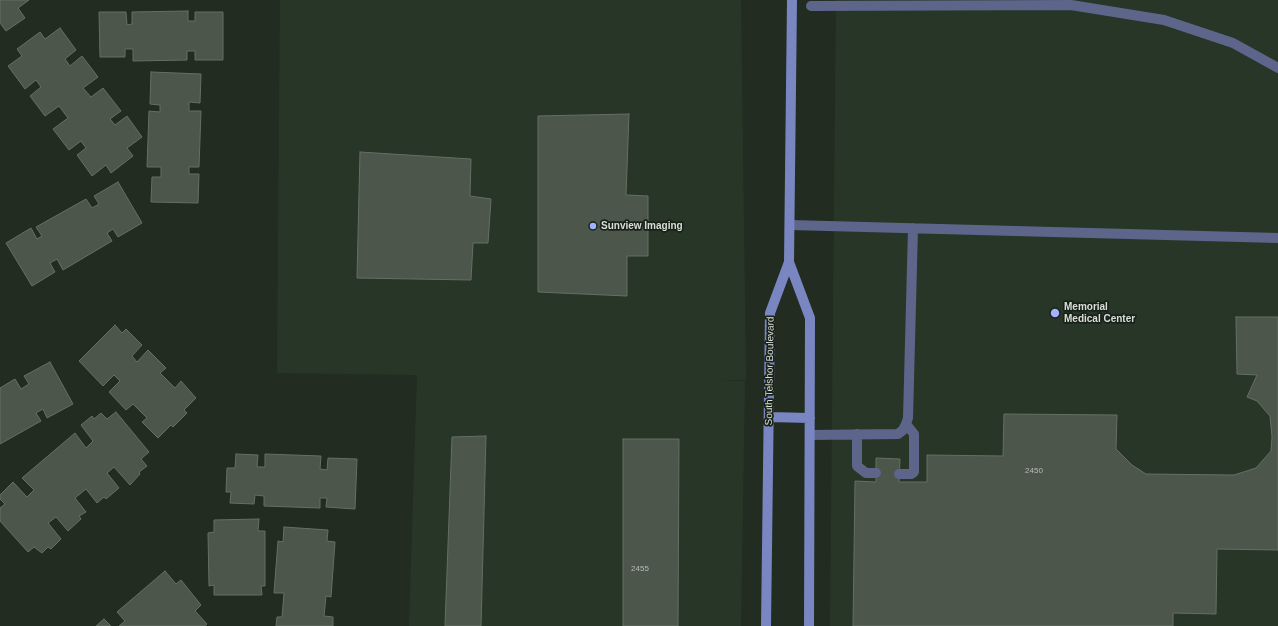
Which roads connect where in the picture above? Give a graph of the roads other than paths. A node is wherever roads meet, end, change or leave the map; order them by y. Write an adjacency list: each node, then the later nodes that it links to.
1 (792, 0): 4 (main road, South Telshor Boulevard)
2 (811, 6): 3 (lane)
3 (1278, 68)
4 (790, 225): 5 (lane); 7 (main road, South Telshor Boulevard)
5 (913, 228): 6 (lane); 10 (lane)
6 (1278, 238)
7 (789, 262): 8 (main road, South Telshor Boulevard); 9 (main road)
8 (769, 417): 9 (main road); 15 (main road, South Telshor Boulevard)
9 (810, 418): 12 (main road)
10 (907, 421): 11 (lane); 14 (lane)
11 (856, 434): 12 (lane); 13 (lane)
12 (810, 435): 16 (main road)
13 (876, 473)
14 (900, 474)
15 (766, 626)
16 (809, 626)

